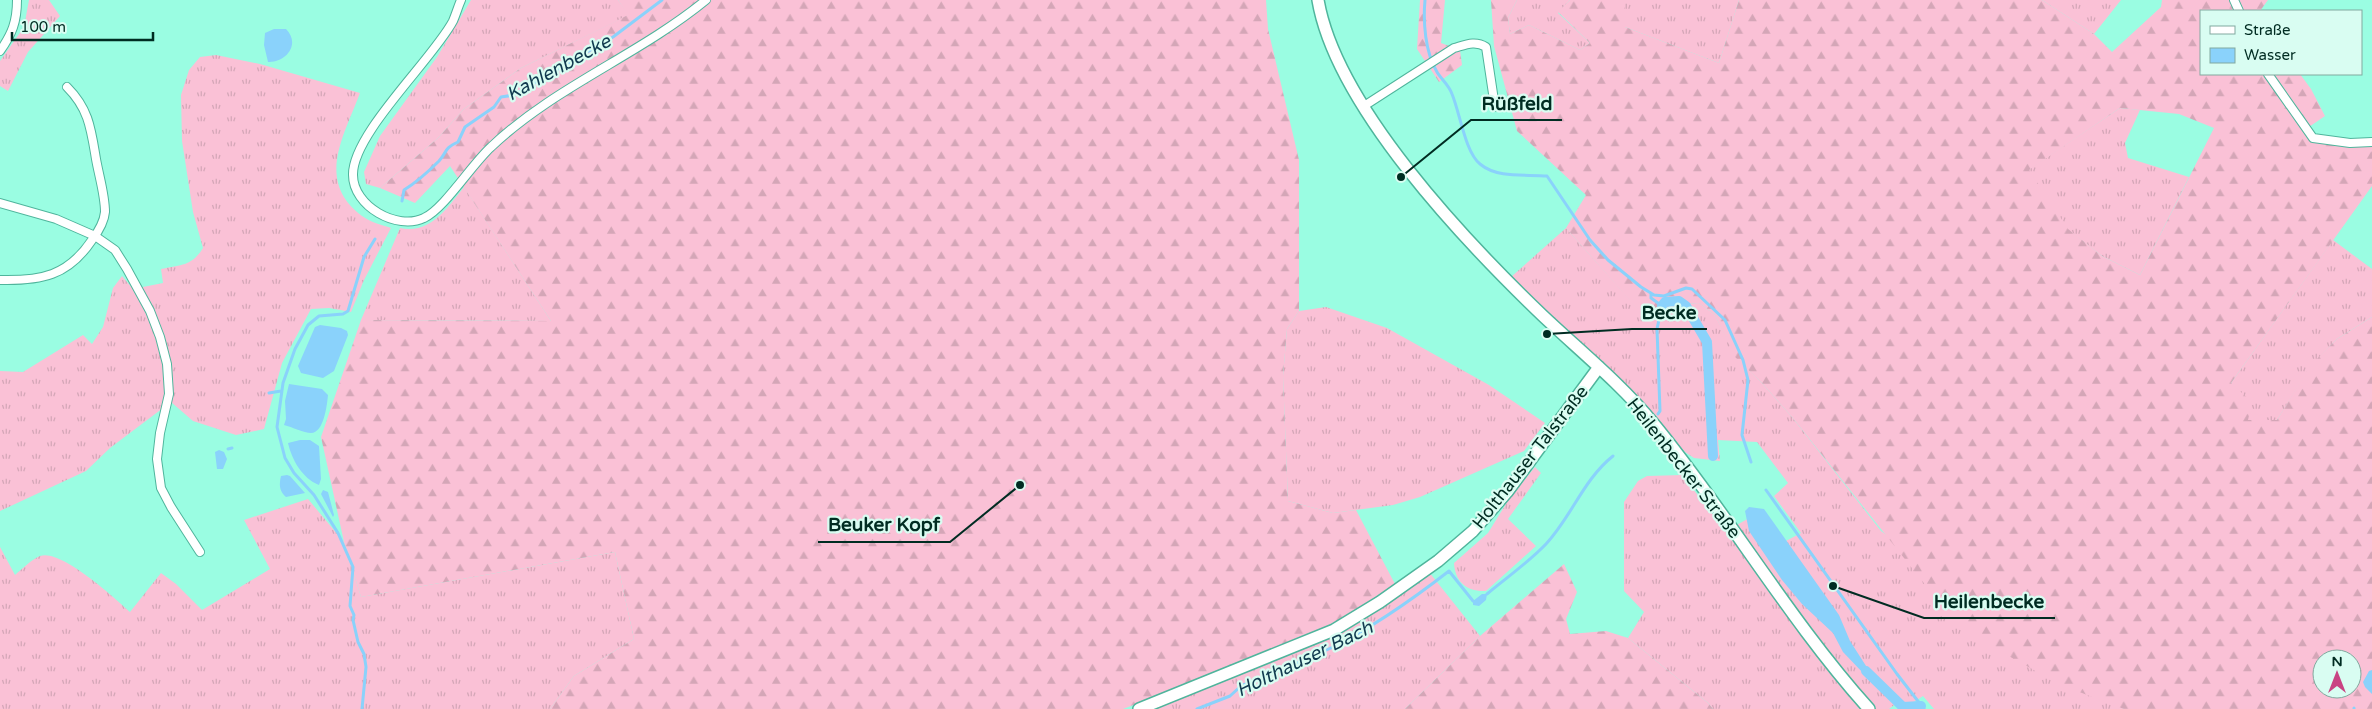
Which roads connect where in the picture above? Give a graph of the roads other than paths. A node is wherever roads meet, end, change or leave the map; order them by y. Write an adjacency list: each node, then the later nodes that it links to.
1 (17, 0): 5 (street)
2 (461, 0): 3 (street)
3 (706, 0)
4 (1318, 0): 8 (main road, Heilenbecker Straße)
5 (0, 51)
6 (2269, 75): 10 (street)
7 (67, 87): 12 (street)
8 (1364, 106): 9 (street); 14 (main road, Heilenbecker Straße)
9 (1495, 107)
10 (2372, 142)
11 (0, 203): 12 (street)
12 (95, 236): 13 (street); 15 (street)
13 (0, 280)
14 (1599, 367): 16 (main road, Holthauser Talstraße); 17 (main road, Heilenbecker Straße)
15 (200, 552)
16 (1140, 709)
17 (1869, 709)

